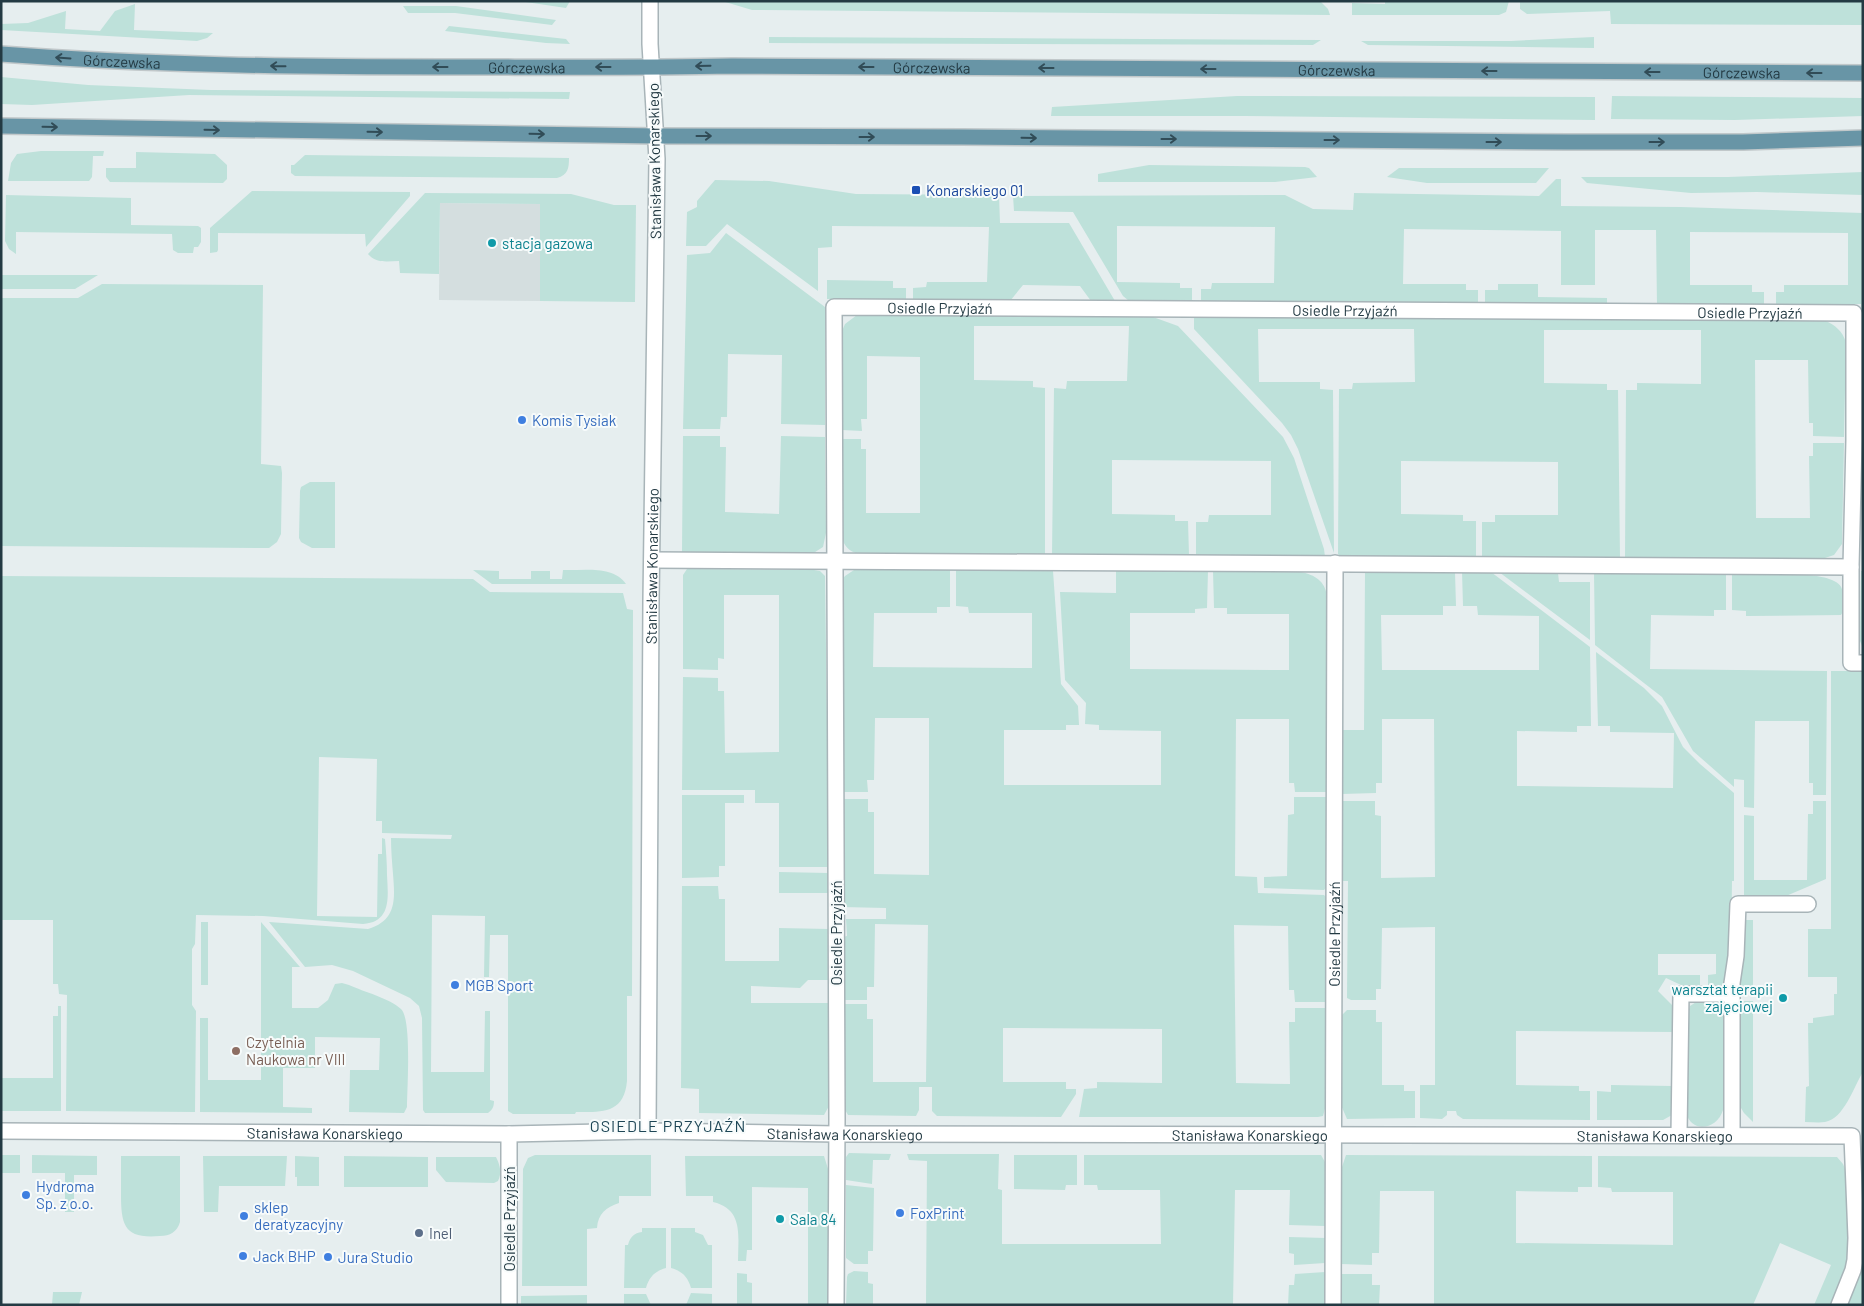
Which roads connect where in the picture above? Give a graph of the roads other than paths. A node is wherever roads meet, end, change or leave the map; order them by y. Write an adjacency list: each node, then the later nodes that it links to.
1 (650, 1): 3 (street, Stanisława Konarskiego)
2 (1, 54): 3 (main road, Górczewska, one-way to 2)
3 (651, 67): 4 (main road, Górczewska, one-way to 3); 6 (street, Stanisława Konarskiego)
4 (1863, 73)
5 (1, 126): 6 (main road, one-way to 6)
6 (656, 136): 7 (main road, one-way to 7); 8 (street, Stanisława Konarskiego)
7 (1863, 138)
8 (652, 560): 9 (street); 16 (street, Stanisława Konarskiego)
9 (834, 561): 10 (street); 11 (street, Osiedle Przyjaźń); 18 (street, Osiedle Przyjaźń)
10 (1335, 563): 11 (street); 19 (street, Osiedle Przyjaźń)
11 (1851, 567): 12 (street, Osiedle Przyjaźń)
12 (1863, 663)
13 (1808, 904): 14 (street)
14 (1732, 994): 20 (street); 21 (street)
15 (1, 1131): 17 (street, Stanisława Konarskiego)
16 (648, 1131): 17 (street, Stanisława Konarskiego); 18 (street, Stanisława Konarskiego)
17 (509, 1134): 22 (street, Osiedle Przyjaźń)
18 (837, 1134): 19 (street, Stanisława Konarskiego); 23 (street, Osiedle Przyjaźń)
19 (1334, 1134): 20 (street, Stanisława Konarskiego); 24 (street, Osiedle Przyjaźń)
20 (1679, 1135): 21 (street, Stanisława Konarskiego)
21 (1732, 1135): 25 (street, Stanisława Konarskiego)
22 (509, 1305)
23 (836, 1305)
24 (1333, 1305)
25 (1839, 1305)

